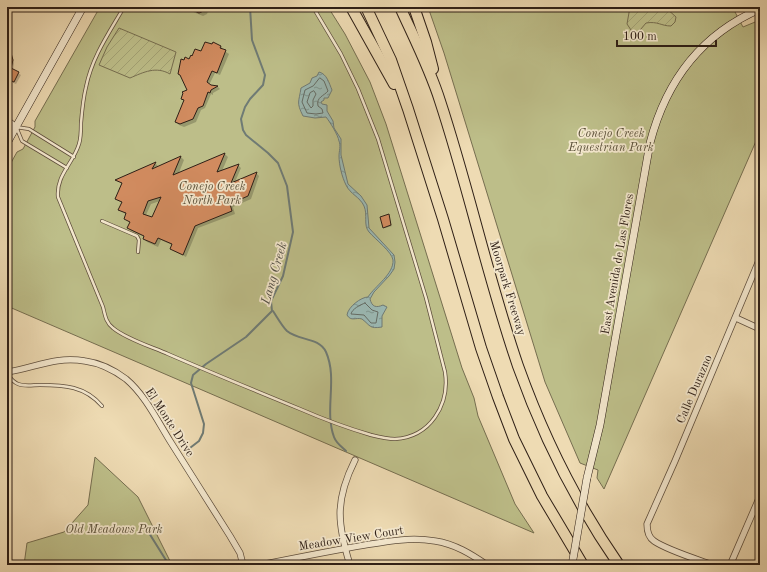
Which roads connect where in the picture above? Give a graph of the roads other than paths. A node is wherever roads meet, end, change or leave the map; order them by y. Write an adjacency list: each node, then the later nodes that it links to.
1 (83, 7): 12 (street)
2 (124, 7): 14 (lane)
3 (313, 7): 15 (lane)
4 (351, 7): 10 (highway)
5 (366, 7): 10 (highway)
6 (400, 7): 9 (highway, Moorpark Freeway)
7 (414, 7): 9 (highway)
8 (760, 9): 30 (street, East Avenida de Las Flores, bridge)
9 (440, 100): 32 (highway, Moorpark Freeway)
10 (408, 110): 31 (highway)
11 (7, 120): 12 (street)
12 (16, 127): 13 (street); 14 (lane); 15 (lane)
13 (7, 143)
14 (74, 157): 15 (lane)
15 (67, 168)
16 (102, 221): 17 (lane)
17 (138, 252)
18 (760, 258): 19 (street, Calle Durazno)
19 (736, 318): 20 (street); 33 (street, Calle Durazno)
20 (760, 329)
21 (7, 373): 22 (lane); 26 (street, El Monte Drive)
22 (102, 406)
23 (355, 460): 25 (street)
24 (760, 496): 34 (street)
25 (345, 548): 27 (street, Meadow View Court); 28 (street); 29 (street, Meadow View Court)
26 (243, 565)
27 (260, 565)
28 (350, 565)
29 (487, 565)
30 (572, 565)
31 (583, 565)
32 (619, 565)
33 (713, 565)
34 (729, 565)

